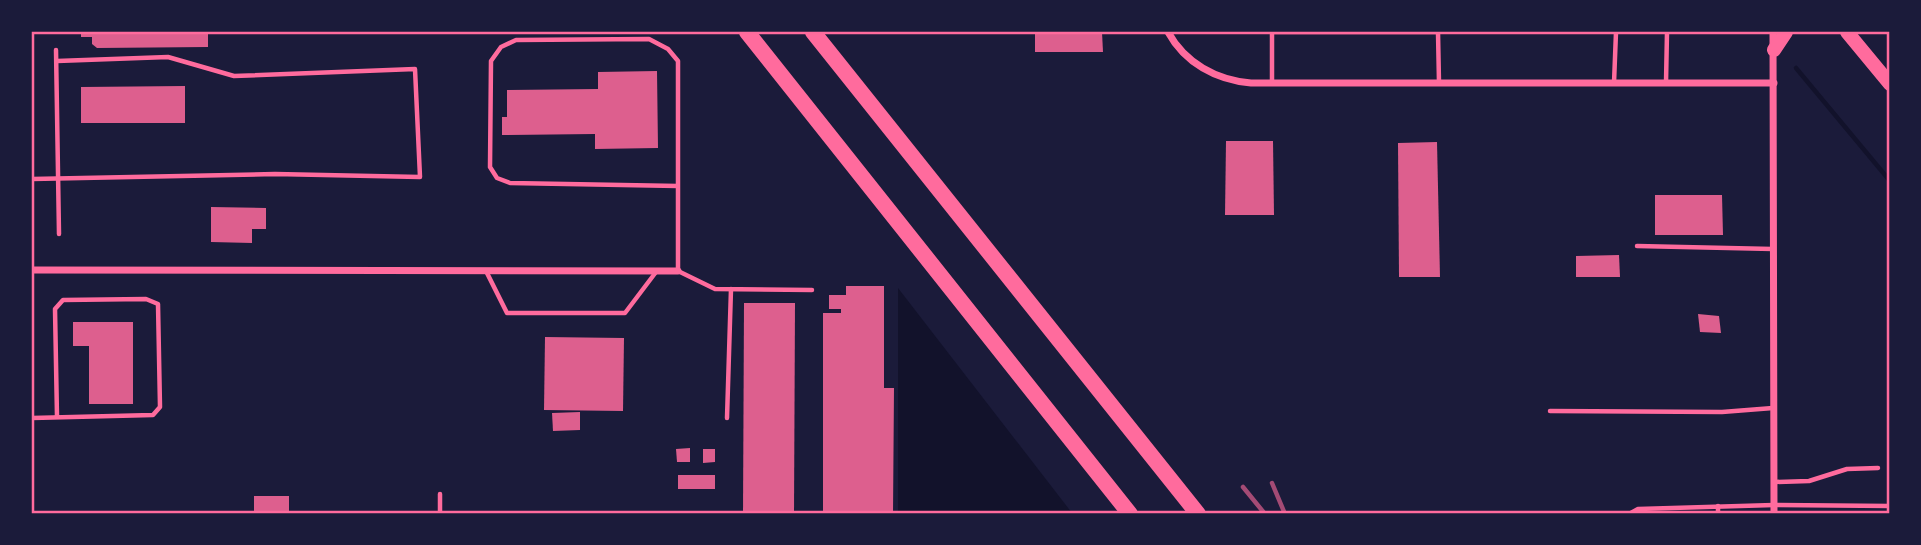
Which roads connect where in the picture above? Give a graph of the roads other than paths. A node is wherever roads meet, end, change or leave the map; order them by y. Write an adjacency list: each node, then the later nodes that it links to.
1 (747, 32): 44 (highway)
2 (813, 32): 45 (highway)
3 (1168, 32): 17 (street)
4 (1272, 32): 5 (lane); 17 (lane)
5 (1438, 32): 18 (lane)
6 (1616, 32): 14 (lane)
7 (1667, 32): 15 (lane)
8 (1773, 32): 12 (street)
9 (1786, 32): 12 (main road)
10 (1847, 32): 19 (main road)
11 (56, 50): 13 (lane)
12 (1774, 50): 16 (street)
13 (57, 61): 21 (lane); 21 (lane)
14 (1614, 83): 15 (street); 18 (street)
15 (1665, 83): 16 (street)
16 (1774, 83): 25 (street)
17 (1272, 84): 18 (street)
18 (1439, 84)
19 (1889, 84)
20 (32, 179): 21 (lane)
21 (58, 179): 23 (lane)
22 (678, 187): 22 (lane); 29 (lane)
23 (59, 234)
24 (1637, 246): 25 (lane)
25 (1774, 249): 32 (street)
26 (32, 270): 27 (street)
27 (486, 271): 28 (street); 28 (lane)
28 (657, 271): 29 (street)
29 (678, 271): 30 (lane)
30 (730, 289): 31 (lane); 36 (lane)
31 (812, 290)
32 (1774, 408): 33 (lane); 38 (street)
33 (1550, 411)
34 (57, 417): 34 (lane); 35 (lane)
35 (32, 418)
36 (727, 418)
37 (1878, 468): 38 (lane)
38 (1774, 482): 42 (street)
39 (440, 494): 43 (lane)
40 (1718, 506): 42 (lane); 46 (lane); 47 (lane)
41 (1889, 506): 42 (lane)
42 (1774, 509)
43 (440, 513)
44 (1130, 513)
45 (1198, 513)
46 (1629, 513)
47 (1718, 513)

